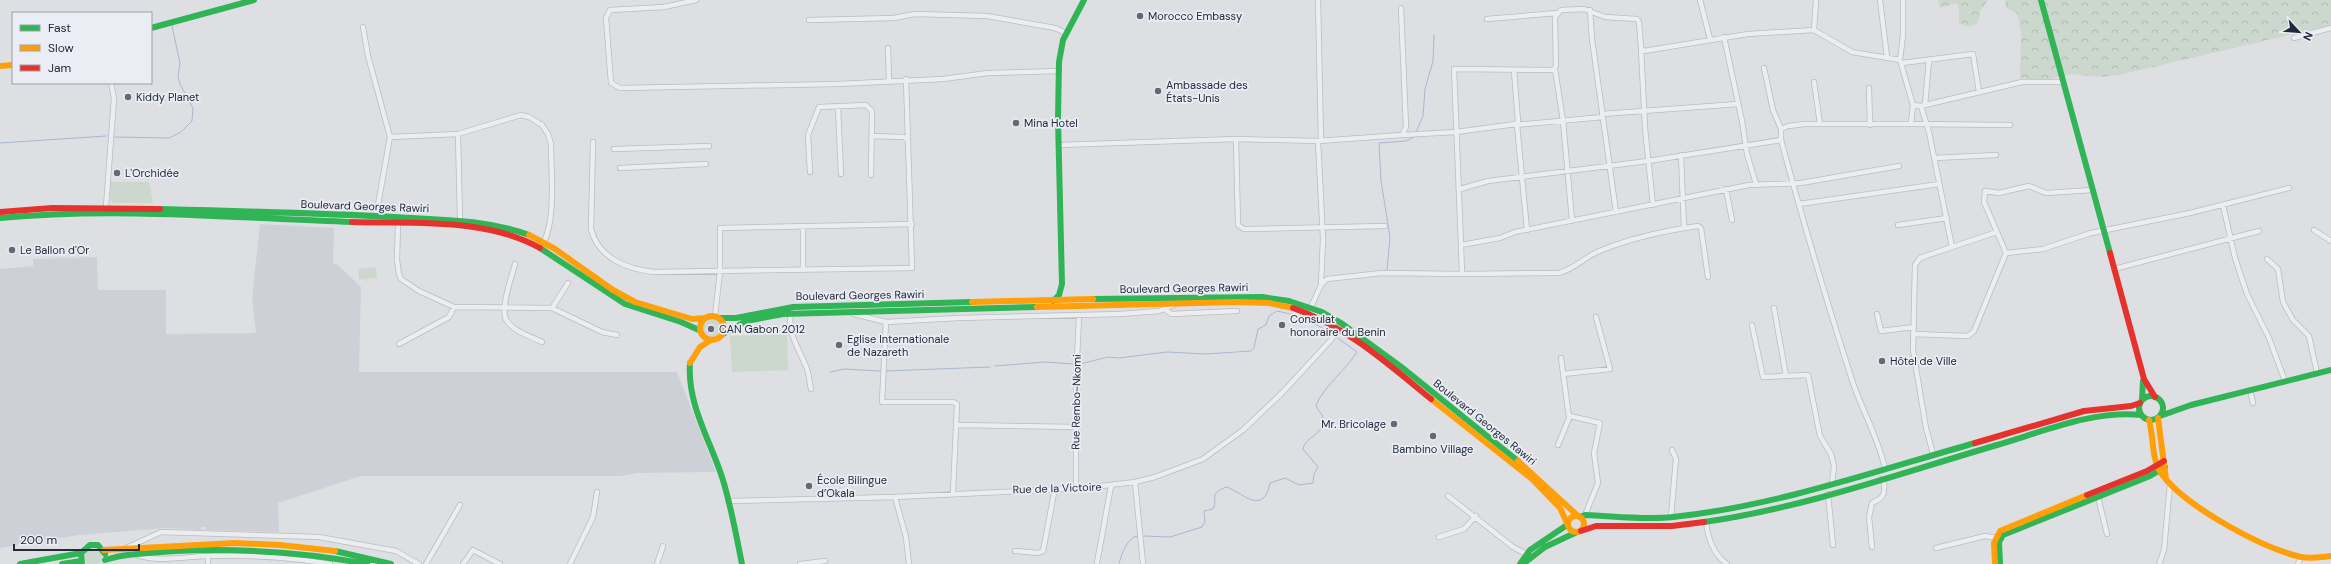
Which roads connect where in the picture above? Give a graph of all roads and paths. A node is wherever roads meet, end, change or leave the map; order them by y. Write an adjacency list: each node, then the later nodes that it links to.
1 (254, 0): 16 (main road)
2 (696, 0): 35 (street)
3 (1084, 0): 19 (main road)
4 (1318, 0): 63 (street)
5 (1700, 0): 22 (street)
6 (1816, 0): 18 (street)
7 (1880, 0): 25 (street)
8 (1903, 0): 27 (street)
9 (2041, 0): 37 (main road)
10 (1400, 8): 57 (street)
11 (1590, 10): 12 (street); 24 (street); 46 (street)
12 (1557, 13): 13 (street); 31 (street)
13 (1487, 19)
14 (809, 20): 19 (street)
15 (363, 27): 59 (street)
16 (152, 28)
17 (2331, 28): 21 (street)
18 (1814, 30): 20 (street); 25 (street)
19 (1066, 33): 33 (main road)
20 (1724, 37): 22 (street); 41 (street)
21 (2294, 38)
22 (1710, 39): 24 (street)
23 (888, 48): 35 (street)
24 (1641, 48): 45 (street)
25 (1887, 57): 27 (street)
26 (1929, 60): 27 (street); 40 (street); 43 (street)
27 (1901, 62): 42 (street)
28 (12, 65): 29 (main road)
29 (0, 66)
30 (1764, 68): 54 (street)
31 (1555, 69): 32 (street); 47 (street)
32 (1514, 70): 52 (street); 55 (street)
33 (1059, 71): 34 (street); 66 (main road)
34 (906, 79): 35 (street); 62 (street)
35 (889, 80)
36 (1814, 82): 49 (street)
37 (2063, 82): 40 (street); 88 (main road)
38 (111, 84): 93 (street)
39 (1869, 88): 50 (street)
40 (1979, 92): 43 (street)
41 (1738, 104): 45 (street); 65 (street)
42 (1913, 105): 43 (street); 51 (street)
43 (1923, 105): 48 (street)
44 (838, 107): 58 (street); 77 (street); 79 (street)
45 (1645, 111): 46 (street); 72 (street)
46 (1603, 116): 47 (street); 74 (street)
47 (1563, 122): 52 (street); 78 (street)
48 (1926, 122): 51 (street); 53 (street); 71 (street)
49 (1820, 124): 50 (street); 54 (street)
50 (1870, 124): 51 (street)
51 (1911, 124)
52 (1515, 125): 55 (street); 81 (street)
53 (2010, 125)
54 (1781, 129): 61 (street)
55 (1456, 132): 57 (street); 86 (street)
56 (458, 134): 59 (street); 99 (street); 116 (street)
57 (1402, 135): 63 (street)
58 (873, 136): 62 (street); 80 (street)
59 (390, 137): 96 (street)
60 (1236, 140): 63 (street); 66 (street); 107 (street)
61 (1781, 140): 65 (street); 82 (street)
62 (908, 141): 103 (street)
63 (1320, 141): 107 (street)
64 (593, 142): 124 (street)
65 (1746, 144): 69 (street); 83 (street)
66 (1059, 145): 129 (main road)
67 (709, 146): 68 (street)
68 (614, 149)
69 (1681, 155): 72 (street); 89 (street)
70 (1996, 155): 71 (street)
71 (1934, 158): 84 (street)
72 (1648, 161): 74 (street); 91 (street)
73 (706, 164): 76 (street)
74 (1609, 166): 78 (street); 95 (street)
75 (1899, 166): 82 (street)
76 (620, 168)
77 (810, 172)
78 (1569, 172): 81 (street); 100 (street)
79 (842, 174)
80 (871, 175)
81 (1523, 178): 86 (street); 109 (street)
82 (1792, 182): 83 (street); 90 (street)
83 (1756, 184): 87 (street)
84 (1939, 184): 90 (street); 98 (street)
85 (2289, 188): 92 (street)
86 (1460, 189): 117 (street)
87 (1726, 189): 89 (street); 101 (street)
88 (2092, 190): 111 (main road); 113 (street)
89 (1683, 198): 91 (street); 108 (street)
90 (1800, 204): 183 (street)
91 (1653, 205): 95 (street)
92 (2223, 205): 111 (street); 114 (street)
93 (106, 207): 94 (main road, Boulevard Georges Rawiri); 96 (main road, Boulevard Georges Rawiri)
94 (0, 212)
95 (1616, 212): 100 (street)
96 (376, 216): 99 (main road, Boulevard Georges Rawiri)
97 (0, 218): 102 (main road, Boulevard Georges Rawiri)
98 (1947, 218): 104 (street); 118 (street)
99 (460, 220): 116 (main road, Boulevard Georges Rawiri)
100 (1572, 220): 109 (street)
101 (1732, 220)
102 (398, 224): 133 (street); 150 (main road, Boulevard Georges Rawiri)
103 (912, 224): 106 (street); 123 (street)
104 (1898, 225)
105 (1385, 226): 107 (street)
106 (803, 227): 123 (street); 124 (street)
107 (1323, 227): 128 (street)
108 (1684, 228): 125 (street); 126 (street)
109 (1527, 230): 117 (street)
110 (2314, 230): 115 (street)
111 (2103, 231): 119 (street); 122 (main road)
112 (2259, 231): 114 (street)
113 (1997, 232): 118 (street); 119 (street)
114 (2230, 239): 122 (street); 165 (street)
115 (2331, 241)
116 (544, 242): 146 (main road, Boulevard Georges Rawiri)
117 (1461, 245): 125 (street)
118 (1952, 247): 149 (street)
119 (2006, 253): 153 (street)
120 (2267, 259): 161 (street)
121 (515, 264): 134 (street)
122 (2114, 269): 164 (main road)
123 (803, 270): 124 (street)
124 (720, 271): 144 (street)
125 (1462, 274): 128 (street)
126 (1708, 277)
127 (568, 283): 135 (street)
128 (1321, 285): 136 (street)
129 (1062, 288): 130 (main road); 131 (main road)
130 (1052, 301): 131 (main road, Boulevard Georges Rawiri); 144 (main road, Boulevard Georges Rawiri)
131 (1072, 301): 136 (main road, Boulevard Georges Rawiri)
132 (1176, 304): 138 (street); 139 (main road, Boulevard Georges Rawiri); 151 (main road, Boulevard Georges Rawiri)
133 (454, 307): 134 (street); 157 (street)
134 (504, 308): 135 (street); 156 (street)
135 (552, 308): 154 (street)
136 (1311, 308): 203 (main road, Boulevard Georges Rawiri)
137 (1774, 308): 163 (street)
138 (1165, 309): 140 (street); 143 (street)
139 (846, 311): 141 (main road, Boulevard Georges Rawiri); 147 (street)
140 (1237, 311)
141 (790, 313): 152 (main road, Boulevard Georges Rawiri); 166 (street)
142 (1877, 314): 149 (street)
143 (1079, 316): 147 (street); 178 (street, Rue Rembo-Nkomi)
144 (717, 317): 146 (main road); 152 (main road)
145 (1596, 317): 162 (street)
146 (705, 318): 150 (main road)
147 (886, 322): 177 (street)
148 (1752, 325): 163 (street)
149 (1914, 327): 153 (street)
150 (700, 332): 155 (main road); 159 (main road)
151 (1336, 333): 188 (street, Rue de la Victoire); 206 (main road, Boulevard Georges Rawiri)
152 (723, 334): 155 (main road)
153 (1913, 334): 181 (street)
154 (617, 335)
155 (712, 340): 159 (main road)
156 (542, 342)
157 (399, 344)
158 (1561, 358): 162 (street)
159 (690, 363): 200 (main road)
160 (2331, 370): 161 (main road)
161 (2317, 373): 165 (main road)
162 (1563, 374): 174 (street)
163 (1786, 376): 189 (street)
164 (2144, 379): 168 (main road); 169 (main road)
165 (2285, 381): 167 (main road)
166 (811, 389)
167 (2250, 390): 171 (street); 172 (main road)
168 (2155, 397): 169 (main road); 170 (main road)
169 (2141, 401): 173 (main road); 181 (main road)
170 (2162, 403): 172 (main road); 175 (main road)
171 (2254, 403)
172 (2184, 407): 175 (main road)
173 (2141, 415): 176 (main road); 187 (main road)
174 (1569, 417): 179 (street); 203 (street)
175 (2159, 417): 176 (main road); 182 (main road)
176 (2149, 420): 184 (main road)
177 (956, 425): 178 (street); 195 (street)
178 (1076, 427): 193 (street, Rue Rembo-Nkomi)
179 (1558, 445)
180 (1672, 450): 204 (street)
181 (1933, 454): 183 (main road)
182 (2165, 464): 184 (main road); 186 (main road)
183 (1885, 468): 189 (main road)
184 (2158, 468): 185 (main road); 186 (main road); 210 (main road)
185 (2150, 476): 186 (main road); 199 (main road)
186 (2165, 478): 190 (main road)
187 (1880, 479): 196 (main road); 213 (street)
188 (1135, 482): 191 (street, Rue de la Victoire); 244 (street)
189 (1832, 484): 204 (main road)
190 (2170, 484): 223 (main road); 249 (street)
191 (1111, 486): 193 (street, Rue de la Victoire); 228 (street)
192 (1054, 488): 193 (street, Rue de la Victoire); 195 (street, Rue de la Victoire); 217 (street)
193 (1076, 488)
194 (597, 492): 239 (street)
195 (953, 493): 198 (street, Rue de la Victoire)
196 (1828, 494): 205 (main road); 211 (street)
197 (1448, 496): 202 (street)
198 (895, 497): 200 (street, Rue de la Victoire); 243 (street)
199 (2098, 497): 208 (street); 210 (main road)
200 (728, 500): 241 (main road)
201 (460, 505): 236 (street)
202 (1476, 516): 209 (street); 220 (street)
203 (1581, 516): 204 (main road); 206 (main road); 207 (main road)
204 (1671, 517)
205 (1706, 522): 207 (main road); 246 (street)
206 (1567, 524): 207 (main road); 220 (main road)
207 (1579, 531): 245 (main road)
208 (2107, 534)
209 (1439, 537)
210 (1998, 538): 214 (street); 247 (main road); 248 (main road)
211 (1833, 545)
212 (663, 546): 240 (street)
213 (1872, 547)
214 (1936, 548)
215 (104, 550): 216 (main road); 218 (main road); 225 (main road)
216 (122, 550): 234 (main road); 235 (street)
217 (1015, 551)
218 (81, 553): 226 (main road); 229 (main road)
219 (136, 554): 221 (street); 225 (main road); 233 (main road)
220 (1526, 554): 245 (main road)
221 (208, 556): 227 (street); 231 (street)
222 (2331, 556): 223 (main road)
223 (2301, 557): 250 (street)
224 (825, 561): 242 (street)
225 (105, 562)
226 (81, 563): 230 (main road)
227 (209, 563)
228 (1097, 563)
229 (20, 564)
230 (62, 564)
231 (324, 564): 232 (street)
232 (330, 564)
233 (367, 564)
234 (391, 564)
235 (419, 564)
236 (426, 564)
237 (462, 564): 238 (street)
238 (500, 564)
239 (570, 564)
240 (657, 564)
241 (742, 564)
242 (800, 564)
243 (909, 564)
244 (1143, 564)
245 (1522, 564)
246 (1728, 564)
247 (1995, 564)
248 (2000, 564)
249 (2159, 564)
250 (2298, 564)

